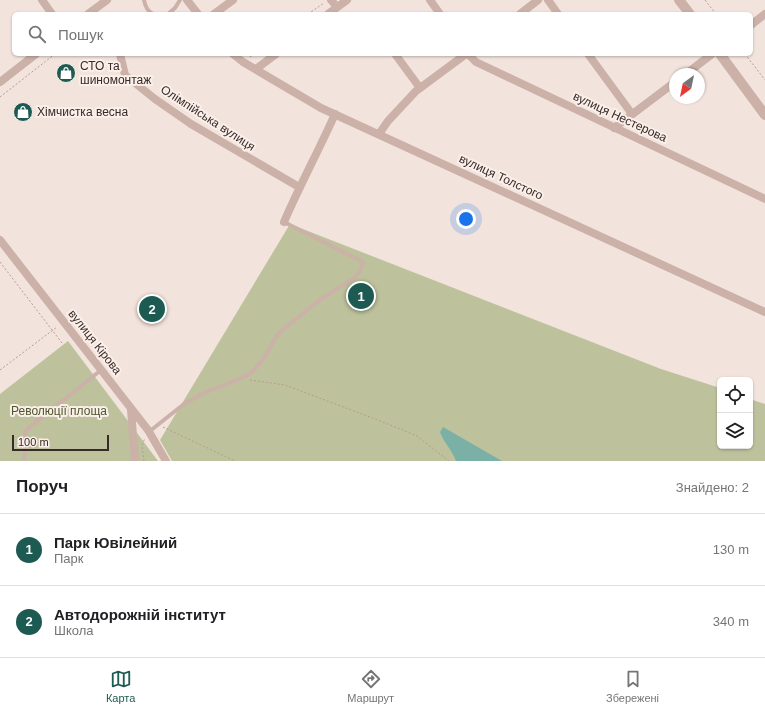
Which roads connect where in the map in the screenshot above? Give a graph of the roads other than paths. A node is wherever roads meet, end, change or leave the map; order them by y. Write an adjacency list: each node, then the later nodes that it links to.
1 (42, 0): 14 (street)
2 (107, 0): 15 (street)
3 (144, 0): 16 (lane)
4 (180, 0): 17 (lane)
5 (187, 0): 18 (street)
6 (233, 0): 19 (street)
7 (331, 0): 13 (street)
8 (347, 0): 13 (street)
9 (430, 0): 21 (street)
10 (538, 0): 22 (street)
11 (548, 0): 23 (street)
12 (679, 0): 24 (street)
13 (337, 8): 20 (street)
14 (51, 12)
15 (91, 12)
16 (149, 12)
17 (170, 12)
18 (196, 12)
19 (217, 12)
20 (331, 12)
21 (439, 12)
22 (523, 12)
23 (557, 12)
24 (688, 12)
25 (765, 14): 26 (street)
26 (753, 23)
27 (33, 56): 39 (street)
28 (120, 56): 47 (street, Олімпійська вулиця)
29 (236, 56): 38 (street, вулиця Толстого)
30 (273, 56): 38 (street)
31 (396, 56): 41 (street)
32 (464, 56): 41 (street)
33 (469, 56): 45 (street, вулиця Нестерова)
34 (589, 56): 43 (street)
35 (709, 56): 37 (street)
36 (721, 56): 44 (street)
37 (694, 68)
38 (256, 69): 42 (street, вулиця Толстого)
39 (0, 82)
40 (669, 86): 43 (street)
41 (420, 88): 46 (street)
42 (335, 114): 46 (street, вулиця Толстого); 47 (street)
43 (632, 114): 45 (street)
44 (765, 115)
45 (614, 128): 48 (street, вулиця Нестерова)
46 (379, 134): 51 (street, вулиця Толстого)
47 (299, 187): 49 (street)
48 (765, 199)
49 (284, 222): 54 (lane)
50 (0, 240): 52 (street, вулиця Кірова)
51 (765, 312)
52 (102, 370): 53 (street, вулиця Кірова); 55 (lane)
53 (131, 410): 54 (street, вулиця Кірова); 56 (street)
54 (148, 430): 57 (street, вулиця Кірова)
55 (24, 461)
56 (135, 461)
57 (166, 461)

